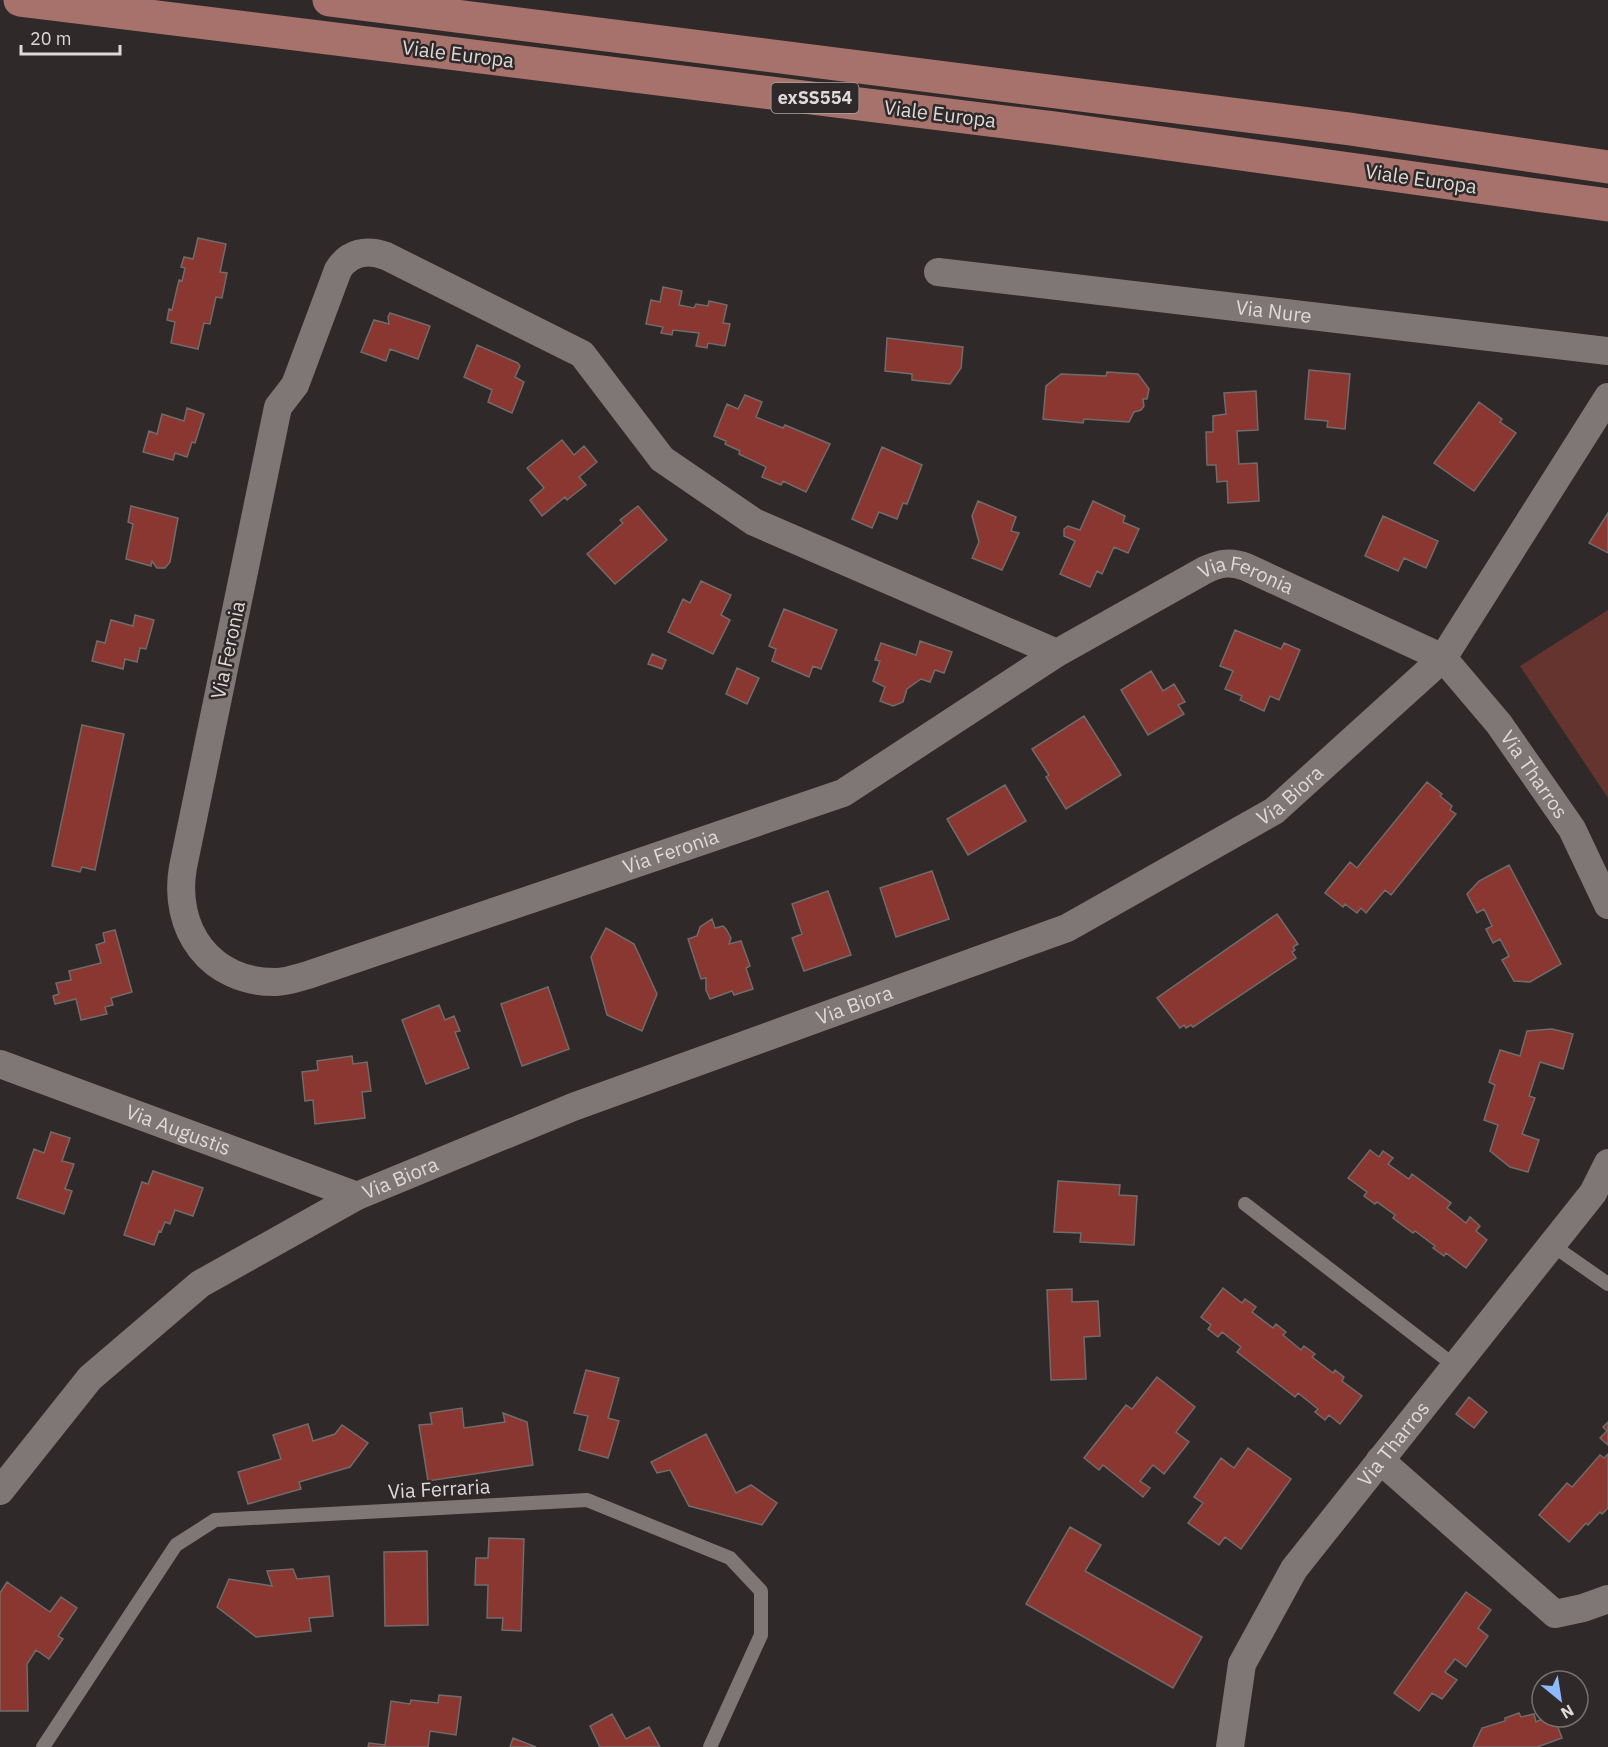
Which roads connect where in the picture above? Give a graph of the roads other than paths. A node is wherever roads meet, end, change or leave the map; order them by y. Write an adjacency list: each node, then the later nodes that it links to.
1 (20, 0): 4 (main road, Viale Europa / exSS554)
2 (330, 0): 3 (main road, Viale Europa / exSS554)
3 (1608, 167)
4 (1608, 206)
5 (938, 272): 6 (street, Via Nure)
6 (1608, 351)
7 (1608, 397): 9 (street, Via Biora)
8 (1057, 653): 8 (street, Via Feronia); 9 (street, Via Feronia)
9 (1443, 658): 10 (street, Via Tharros); 13 (street, Via Biora)
10 (1608, 905)
11 (0, 1064): 13 (street, Via Augustis)
12 (1608, 1163): 15 (street, Via Tharros)
13 (357, 1196): 19 (street, Via Biora)
14 (1245, 1204): 17 (lane)
15 (1552, 1245): 16 (lane); 17 (street, Via Tharros)
16 (1608, 1284)
17 (1455, 1366): 18 (street, Via Tharros)
18 (1380, 1460): 20 (street); 23 (street, Via Tharros)
19 (0, 1491)
20 (1608, 1599)
21 (43, 1747): 22 (lane, Via Ferraria)
22 (710, 1747)
23 (1230, 1747)

